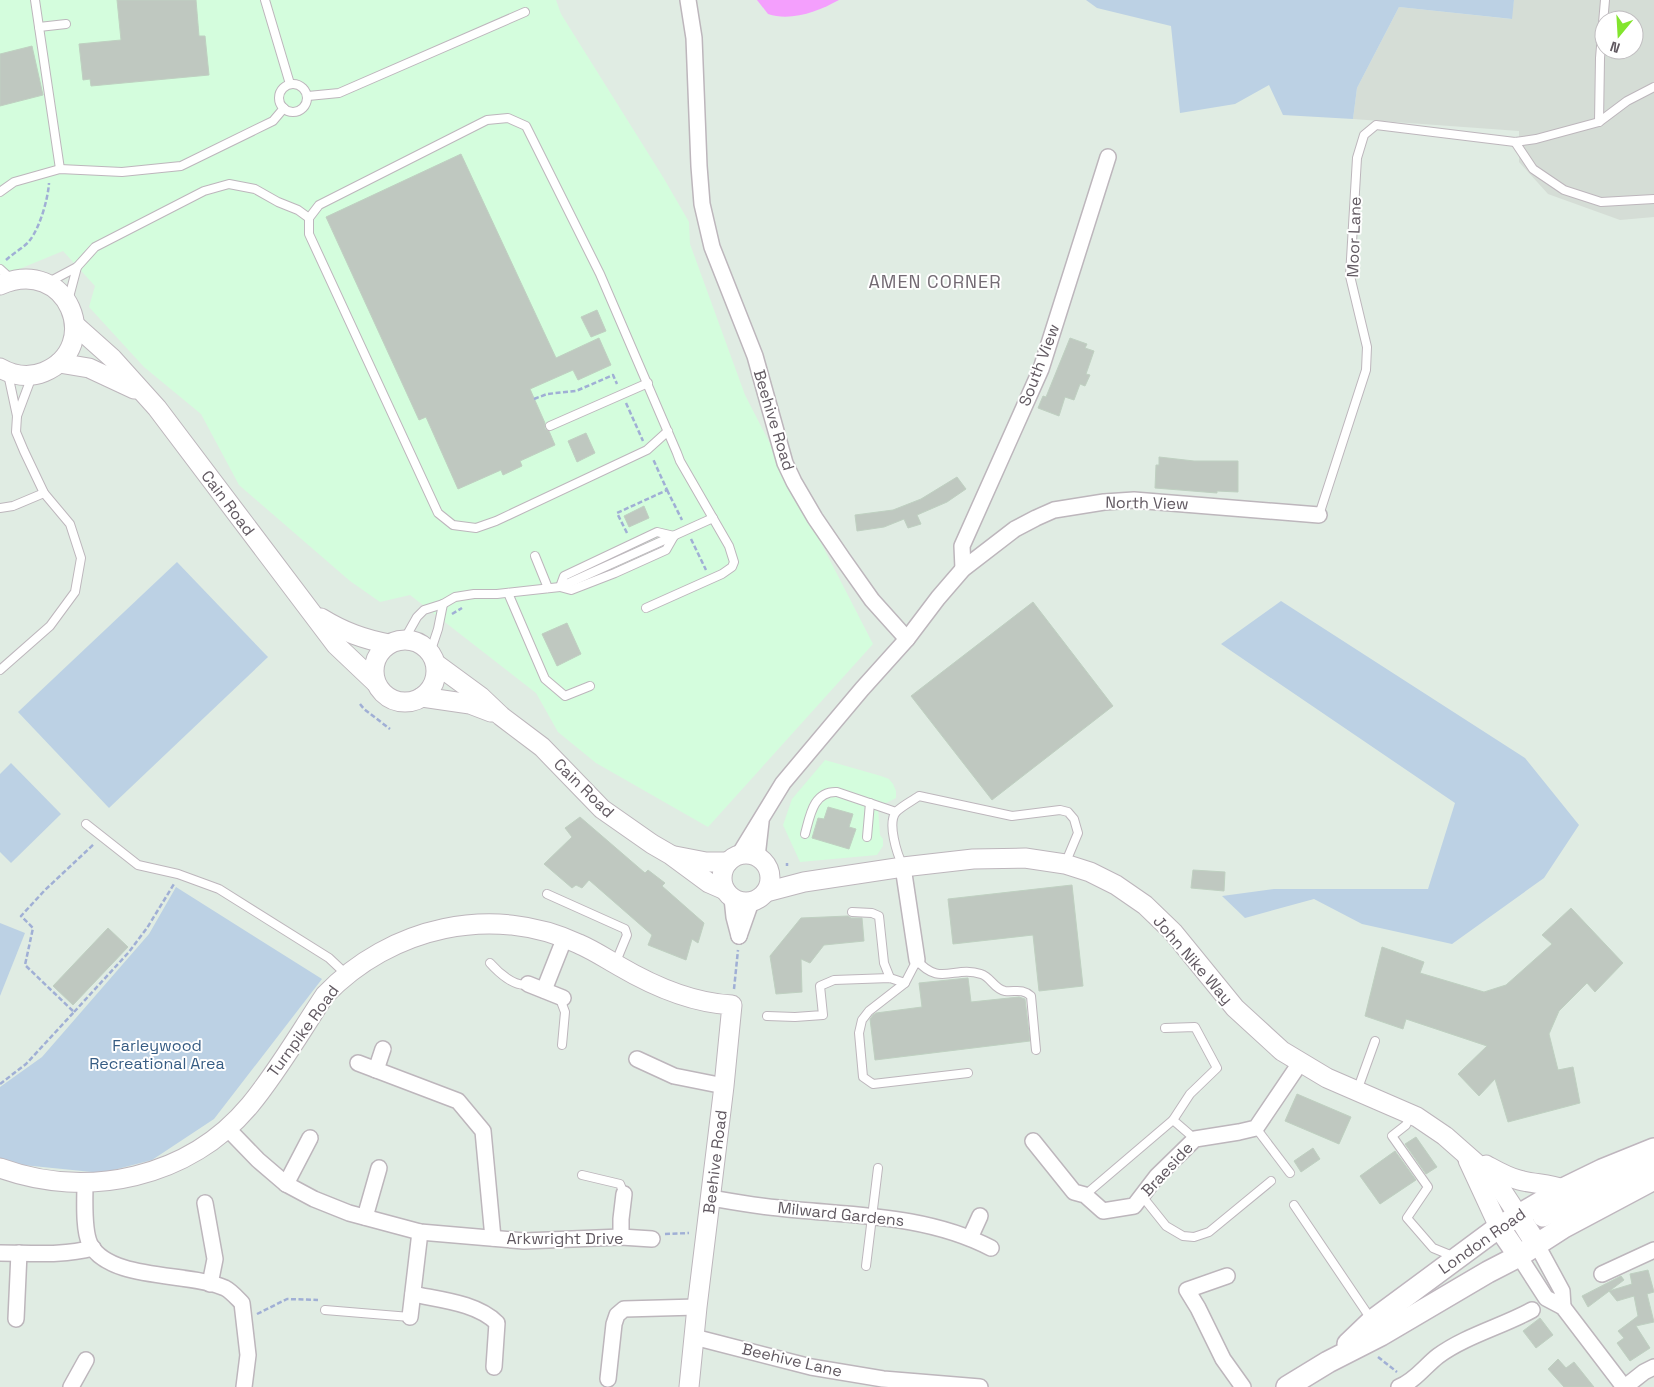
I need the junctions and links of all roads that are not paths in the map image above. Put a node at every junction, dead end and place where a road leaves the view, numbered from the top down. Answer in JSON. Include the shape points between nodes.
{"nodes":[{"id":1,"x":35,"y":0,"type":"edge"},
{"id":2,"x":265,"y":0,"type":"edge"},
{"id":3,"x":688,"y":0,"type":"edge"},
{"id":4,"x":1605,"y":0,"type":"edge"},
{"id":5,"x":525,"y":12,"type":"dead end"},
{"id":6,"x":66,"y":24,"type":"dead end"},
{"id":7,"x":39,"y":27,"type":"junction"},
{"id":8,"x":290,"y":84,"type":"junction"},
{"id":9,"x":1654,"y":87,"type":"edge"},
{"id":10,"x":308,"y":96,"type":"junction"},
{"id":11,"x":284,"y":108,"type":"junction"},
{"id":12,"x":1599,"y":122,"type":"junction"},
{"id":13,"x":1515,"y":142,"type":"junction"},
{"id":14,"x":1108,"y":156,"type":"dead end"},
{"id":15,"x":60,"y":169,"type":"junction"},
{"id":16,"x":0,"y":192,"type":"edge"},
{"id":17,"x":1654,"y":199,"type":"edge"},
{"id":18,"x":309,"y":218,"type":"junction"},
{"id":19,"x":77,"y":267,"type":"junction"},
{"id":20,"x":4,"y":278,"type":"edge"},
{"id":21,"x":47,"y":283,"type":"junction"},
{"id":22,"x":68,"y":302,"type":"junction"},
{"id":23,"x":74,"y":325,"type":"junction"},
{"id":24,"x":59,"y":363,"type":"junction"},
{"id":25,"x":4,"y":371,"type":"edge"},
{"id":26,"x":32,"y":376,"type":"junction"},
{"id":27,"x":648,"y":383,"type":"junction"},
{"id":28,"x":144,"y":394,"type":"junction"},
{"id":29,"x":17,"y":416,"type":"junction"},
{"id":30,"x":550,"y":426,"type":"dead end"},
{"id":31,"x":668,"y":431,"type":"junction"},
{"id":32,"x":44,"y":493,"type":"junction"},
{"id":33,"x":0,"y":508,"type":"edge"},
{"id":34,"x":1319,"y":515,"type":"joint"},
{"id":35,"x":713,"y":518,"type":"junction"},
{"id":36,"x":674,"y":536,"type":"junction"},
{"id":37,"x":535,"y":556,"type":"dead end"},
{"id":38,"x":963,"y":569,"type":"junction"},
{"id":39,"x":560,"y":587,"type":"junction"},
{"id":40,"x":548,"y":588,"type":"junction"},
{"id":41,"x":508,"y":593,"type":"junction"},
{"id":42,"x":443,"y":604,"type":"junction"},
{"id":43,"x":646,"y":608,"type":"dead end"},
{"id":44,"x":312,"y":612,"type":"junction"},
{"id":45,"x":907,"y":639,"type":"junction"},
{"id":46,"x":396,"y":642,"type":"junction"},
{"id":47,"x":433,"y":659,"type":"junction"},
{"id":48,"x":0,"y":670,"type":"edge"},
{"id":49,"x":375,"y":682,"type":"junction"},
{"id":50,"x":590,"y":686,"type":"dead end"},
{"id":51,"x":422,"y":698,"type":"junction"},
{"id":52,"x":501,"y":716,"type":"junction"},
{"id":53,"x":870,"y":803,"type":"junction"},
{"id":54,"x":896,"y":812,"type":"junction"},
{"id":55,"x":86,"y":824,"type":"dead end"},
{"id":56,"x":804,"y":834,"type":"dead end"},
{"id":57,"x":867,"y":837,"type":"dead end"},
{"id":58,"x":671,"y":855,"type":"junction"},
{"id":59,"x":761,"y":862,"type":"junction"},
{"id":60,"x":1065,"y":864,"type":"junction"},
{"id":61,"x":903,"y":867,"type":"junction"},
{"id":62,"x":804,"y":882,"type":"junction"},
{"id":63,"x":547,"y":894,"type":"dead end"},
{"id":64,"x":729,"y":894,"type":"junction"},
{"id":65,"x":759,"y":897,"type":"junction"},
{"id":66,"x":852,"y":912,"type":"dead end"},
{"id":67,"x":565,"y":937,"type":"junction"},
{"id":68,"x":917,"y":960,"type":"junction"},
{"id":69,"x":490,"y":963,"type":"dead end"},
{"id":70,"x":615,"y":964,"type":"junction"},
{"id":71,"x":347,"y":975,"type":"junction"},
{"id":72,"x":890,"y":978,"type":"junction"},
{"id":73,"x":905,"y":983,"type":"junction"},
{"id":74,"x":528,"y":984,"type":"joint"},
{"id":75,"x":544,"y":990,"type":"junction"},
{"id":76,"x":561,"y":997,"type":"joint"},
{"id":77,"x":732,"y":1005,"type":"joint"},
{"id":78,"x":767,"y":1016,"type":"dead end"},
{"id":79,"x":1165,"y":1028,"type":"dead end"},
{"id":80,"x":1376,"y":1040,"type":"dead end"},
{"id":81,"x":562,"y":1045,"type":"dead end"},
{"id":82,"x":383,"y":1050,"type":"dead end"},
{"id":83,"x":1036,"y":1050,"type":"dead end"},
{"id":84,"x":637,"y":1059,"type":"dead end"},
{"id":85,"x":358,"y":1063,"type":"dead end"},
{"id":86,"x":1300,"y":1063,"type":"junction"},
{"id":87,"x":376,"y":1070,"type":"junction"},
{"id":88,"x":968,"y":1073,"type":"dead end"},
{"id":89,"x":724,"y":1086,"type":"junction"},
{"id":90,"x":1357,"y":1091,"type":"junction"},
{"id":91,"x":1411,"y":1114,"type":"junction"},
{"id":92,"x":1173,"y":1120,"type":"junction"},
{"id":93,"x":227,"y":1128,"type":"junction"},
{"id":94,"x":1256,"y":1128,"type":"junction"},
{"id":95,"x":310,"y":1138,"type":"dead end"},
{"id":96,"x":1195,"y":1138,"type":"junction"},
{"id":97,"x":1033,"y":1141,"type":"dead end"},
{"id":98,"x":1654,"y":1149,"type":"edge"},
{"id":99,"x":1464,"y":1152,"type":"junction"},
{"id":100,"x":1654,"y":1166,"type":"edge"},
{"id":101,"x":0,"y":1168,"type":"edge"},
{"id":102,"x":379,"y":1168,"type":"dead end"},
{"id":103,"x":878,"y":1168,"type":"dead end"},
{"id":104,"x":1290,"y":1173,"type":"dead end"},
{"id":105,"x":582,"y":1175,"type":"dead end"},
{"id":106,"x":1654,"y":1179,"type":"edge"},
{"id":107,"x":1271,"y":1181,"type":"dead end"},
{"id":108,"x":84,"y":1183,"type":"junction"},
{"id":109,"x":286,"y":1184,"type":"junction"},
{"id":110,"x":1563,"y":1189,"type":"junction"},
{"id":111,"x":624,"y":1194,"type":"joint"},
{"id":112,"x":1085,"y":1195,"type":"junction"},
{"id":113,"x":1142,"y":1196,"type":"junction"},
{"id":114,"x":711,"y":1198,"type":"junction"},
{"id":115,"x":205,"y":1203,"type":"dead end"},
{"id":116,"x":1294,"y":1205,"type":"dead end"},
{"id":117,"x":872,"y":1216,"type":"junction"},
{"id":118,"x":980,"y":1216,"type":"dead end"},
{"id":119,"x":365,"y":1217,"type":"junction"},
{"id":120,"x":1521,"y":1220,"type":"junction"},
{"id":121,"x":420,"y":1232,"type":"junction"},
{"id":122,"x":1503,"y":1232,"type":"junction"},
{"id":123,"x":621,"y":1237,"type":"junction"},
{"id":124,"x":493,"y":1238,"type":"junction"},
{"id":125,"x":970,"y":1238,"type":"junction"},
{"id":126,"x":652,"y":1239,"type":"road end"},
{"id":127,"x":1537,"y":1245,"type":"junction"},
{"id":128,"x":92,"y":1248,"type":"junction"},
{"id":129,"x":991,"y":1248,"type":"dead end"},
{"id":130,"x":1654,"y":1251,"type":"edge"},
{"id":131,"x":0,"y":1253,"type":"edge"},
{"id":132,"x":20,"y":1253,"type":"junction"},
{"id":133,"x":1519,"y":1256,"type":"junction"},
{"id":134,"x":1457,"y":1257,"type":"junction"},
{"id":135,"x":866,"y":1266,"type":"dead end"},
{"id":136,"x":1602,"y":1274,"type":"dead end"},
{"id":137,"x":1227,"y":1276,"type":"dead end"},
{"id":138,"x":210,"y":1284,"type":"junction"},
{"id":139,"x":413,"y":1294,"type":"junction"},
{"id":140,"x":698,"y":1307,"type":"junction"},
{"id":141,"x":1563,"y":1307,"type":"junction"},
{"id":142,"x":325,"y":1310,"type":"dead end"},
{"id":143,"x":1532,"y":1310,"type":"dead end"},
{"id":144,"x":410,"y":1317,"type":"joint"},
{"id":145,"x":16,"y":1319,"type":"dead end"},
{"id":146,"x":694,"y":1337,"type":"junction"},
{"id":147,"x":1376,"y":1337,"type":"junction"},
{"id":148,"x":86,"y":1360,"type":"dead end"},
{"id":149,"x":494,"y":1367,"type":"dead end"},
{"id":150,"x":1654,"y":1367,"type":"edge"},
{"id":151,"x":608,"y":1379,"type":"dead end"},
{"id":152,"x":1406,"y":1386,"type":"edge"},
{"id":153,"x":71,"y":1387,"type":"edge"},
{"id":154,"x":244,"y":1387,"type":"edge"},
{"id":155,"x":690,"y":1387,"type":"edge"},
{"id":156,"x":980,"y":1387,"type":"edge"},
{"id":157,"x":1243,"y":1387,"type":"edge"},
{"id":158,"x":1288,"y":1387,"type":"edge"},
{"id":159,"x":1624,"y":1387,"type":"edge"}],
"edges":[{"from":1,"to":7,"type":"lane"},
{"from":2,"to":8,"type":"lane"},
{"from":3,"to":45,"type":"street","name":"Beehive Road","via":[[694,38],[702,204],[712,247],[755,356],[785,463],[815,518],[852,572]]},
{"from":4,"to":12,"type":"lane"},
{"from":5,"to":10,"type":"lane","via":[[338,93]]},
{"from":6,"to":7,"type":"lane"},
{"from":7,"to":15,"type":"lane"},
{"from":8,"to":10,"type":"lane","via":[[300,84]]},
{"from":8,"to":11,"type":"lane","via":[[280,94],[280,104]]},
{"from":9,"to":12,"type":"lane","via":[[1627,101]]},
{"from":10,"to":11,"type":"lane","via":[[302,109],[292,112]]},
{"from":11,"to":15,"type":"lane","via":[[273,120],[181,166],[122,172]]},
{"from":12,"to":13,"type":"lane","name":"Moor Lane"},
{"from":13,"to":17,"type":"lane","via":[[1533,169],[1564,190],[1601,202]]},
{"from":13,"to":34,"type":"lane","name":"Moor Lane","via":[[1376,125],[1364,135],[1357,158],[1350,276],[1366,347],[1366,370]]},
{"from":14,"to":38,"type":"street","name":"South View","via":[[1041,370],[962,546]]},
{"from":15,"to":16,"type":"lane","via":[[14,182]]},
{"from":18,"to":19,"type":"lane","via":[[255,189],[229,184],[204,191],[95,246]]},
{"from":18,"to":27,"type":"lane","via":[[319,205],[486,120],[508,118],[526,126],[600,274]]},
{"from":18,"to":31,"type":"lane","via":[[309,234],[438,513],[453,525],[476,528],[496,521],[647,450]]},
{"from":19,"to":21,"type":"lane"},
{"from":19,"to":22,"type":"lane"},
{"from":20,"to":21,"type":"street","via":[[36,279]]},
{"from":21,"to":22,"type":"street"},
{"from":22,"to":23,"type":"street"},
{"from":23,"to":24,"type":"street","via":[[71,346]]},
{"from":23,"to":28,"type":"street","name":"Cain Road","via":[[112,358]]},
{"from":24,"to":26,"type":"street"},
{"from":24,"to":28,"type":"street","name":"Cain Road","via":[[95,370]]},
{"from":25,"to":26,"type":"street"},
{"from":25,"to":29,"type":"lane"},
{"from":26,"to":29,"type":"lane"},
{"from":27,"to":30,"type":"lane"},
{"from":27,"to":31,"type":"lane"},
{"from":28,"to":44,"type":"street","name":"Cain Road","via":[[179,435]]},
{"from":29,"to":32,"type":"lane","via":[[16,432]]},
{"from":31,"to":35,"type":"lane","via":[[680,461]]},
{"from":32,"to":33,"type":"lane"},
{"from":32,"to":48,"type":"lane","via":[[70,524],[81,558],[75,592],[50,626]]},
{"from":34,"to":38,"type":"street","name":"North View","via":[[1134,500],[1075,506],[1054,510],[1022,526]]},
{"from":35,"to":36,"type":"lane"},
{"from":35,"to":43,"type":"lane","via":[[729,546],[734,562],[732,567]]},
{"from":36,"to":39,"type":"lane","via":[[666,550],[615,573],[571,590]]},
{"from":36,"to":39,"type":"lane","via":[[657,532],[564,576]]},
{"from":37,"to":40,"type":"lane"},
{"from":38,"to":45,"type":"street","name":"North View"},
{"from":39,"to":40,"type":"lane"},
{"from":40,"to":41,"type":"lane"},
{"from":41,"to":42,"type":"lane","via":[[455,597]]},
{"from":41,"to":50,"type":"lane","via":[[545,679],[565,696]]},
{"from":42,"to":46,"type":"lane","via":[[424,610]]},
{"from":42,"to":47,"type":"lane"},
{"from":44,"to":46,"type":"street","name":"Cain Road","via":[[342,630],[371,640]]},
{"from":44,"to":49,"type":"street","name":"Cain Road","via":[[336,645]]},
{"from":45,"to":59,"type":"street","via":[[783,783],[761,820]]},
{"from":46,"to":47,"type":"street","via":[[414,641],[423,646]]},
{"from":46,"to":49,"type":"street","via":[[377,656],[373,673]]},
{"from":47,"to":51,"type":"street","via":[[436,675]]},
{"from":47,"to":52,"type":"street","name":"Cain Road"},
{"from":49,"to":51,"type":"street","via":[[391,700],[407,702]]},
{"from":51,"to":52,"type":"street","name":"Cain Road","via":[[470,704]]},
{"from":52,"to":58,"type":"street","name":"Cain Road","via":[[542,747],[602,809]]},
{"from":53,"to":54,"type":"lane"},
{"from":53,"to":56,"type":"lane","via":[[829,792],[816,803]]},
{"from":53,"to":57,"type":"lane"},
{"from":54,"to":60,"type":"lane","via":[[919,796],[1012,816],[1060,810],[1068,812],[1078,833]]},
{"from":54,"to":61,"type":"lane","via":[[893,830]]},
{"from":55,"to":71,"type":"lane","via":[[138,865],[178,874],[219,889],[329,958]]},
{"from":58,"to":59,"type":"street","name":"Cain Road","via":[[706,862]]},
{"from":58,"to":64,"type":"street","name":"Cain Road","via":[[709,884]]},
{"from":59,"to":62,"type":"street","name":"John Nike Way"},
{"from":59,"to":64,"type":"street","via":[[722,876]]},
{"from":59,"to":65,"type":"street","via":[[770,880]]},
{"from":60,"to":61,"type":"street","name":"John Nike Way","via":[[1004,857]]},
{"from":60,"to":86,"type":"street","name":"John Nike Way","via":[[1116,885],[1145,905],[1173,932],[1236,1008]]},
{"from":61,"to":62,"type":"street","name":"John Nike Way"},
{"from":61,"to":68,"type":"street"},
{"from":62,"to":65,"type":"street","name":"John Nike Way"},
{"from":63,"to":70,"type":"lane","via":[[625,929],[627,935]]},
{"from":64,"to":65,"type":"street","name":"Cain Road","via":[[745,902]]},
{"from":64,"to":65,"type":"street","via":[[739,936]]},
{"from":66,"to":72,"type":"lane","via":[[879,916],[884,963]]},
{"from":67,"to":70,"type":"street","name":"Turnpike Road"},
{"from":67,"to":71,"type":"street","name":"Turnpike Road","via":[[502,923],[438,929],[398,943]]},
{"from":67,"to":75,"type":"street"},
{"from":68,"to":73,"type":"lane"},
{"from":68,"to":83,"type":"lane","via":[[930,972],[974,972],[988,977],[999,989],[1026,992],[1031,996]]},
{"from":69,"to":74,"type":"lane","via":[[502,976]]},
{"from":70,"to":77,"type":"street","name":"Turnpike Road","via":[[654,986],[676,994]]},
{"from":71,"to":93,"type":"street","name":"Turnpike Road","via":[[325,995],[250,1105]]},
{"from":72,"to":73,"type":"lane"},
{"from":72,"to":78,"type":"lane","via":[[834,980],[820,986],[823,1016]]},
{"from":73,"to":88,"type":"lane","via":[[862,1020],[858,1033],[863,1077],[874,1084]]},
{"from":74,"to":75,"type":"street"},
{"from":75,"to":76,"type":"street"},
{"from":76,"to":81,"type":"lane","via":[[565,1012]]},
{"from":77,"to":89,"type":"street","name":"Beehive Road"},
{"from":79,"to":92,"type":"lane","via":[[1195,1027],[1217,1068],[1190,1094]]},
{"from":80,"to":90,"type":"lane"},
{"from":82,"to":87,"type":"street"},
{"from":84,"to":89,"type":"street","via":[[674,1076]]},
{"from":85,"to":87,"type":"street"},
{"from":86,"to":90,"type":"street","name":"John Nike Way"},
{"from":86,"to":94,"type":"street"},
{"from":87,"to":124,"type":"street","via":[[458,1101],[483,1131]]},
{"from":89,"to":114,"type":"street","name":"Beehive Road"},
{"from":90,"to":91,"type":"street","name":"John Nike Way"},
{"from":91,"to":99,"type":"street","name":"John Nike Way"},
{"from":91,"to":134,"type":"lane","via":[[1406,1125],[1392,1136],[1428,1187],[1407,1218],[1433,1248]]},
{"from":92,"to":96,"type":"lane"},
{"from":92,"to":112,"type":"lane"},
{"from":93,"to":108,"type":"street","name":"Turnpike Road","via":[[196,1152],[166,1167],[112,1181]]},
{"from":93,"to":109,"type":"street","name":"Arkwright Drive"},
{"from":94,"to":96,"type":"street","name":"Braeside"},
{"from":94,"to":104,"type":"lane"},
{"from":95,"to":109,"type":"street"},
{"from":96,"to":113,"type":"street","name":"Braeside"},
{"from":97,"to":112,"type":"street","name":"Braeside","via":[[1074,1192]]},
{"from":98,"to":110,"type":"main road","name":"London Road"},
{"from":99,"to":110,"type":"street","name":"John Nike Way","via":[[1505,1176]]},
{"from":99,"to":120,"type":"street","name":"John Nike Way","via":[[1495,1180]]},
{"from":99,"to":122,"type":"street","name":"John Nike Way"},
{"from":100,"to":120,"type":"main road"},
{"from":101,"to":108,"type":"street","name":"Turnpike Road","via":[[25,1176]]},
{"from":102,"to":119,"type":"street"},
{"from":103,"to":117,"type":"lane"},
{"from":105,"to":111,"type":"lane","via":[[620,1184]]},
{"from":106,"to":127,"type":"main road","name":"London Road"},
{"from":107,"to":113,"type":"lane","via":[[1209,1232],[1194,1237],[1183,1236],[1166,1226]]},
{"from":108,"to":128,"type":"street","via":[[87,1234]]},
{"from":109,"to":119,"type":"street","name":"Arkwright Drive","via":[[332,1206]]},
{"from":110,"to":120,"type":"main road","name":"London Road"},
{"from":111,"to":123,"type":"street"},
{"from":112,"to":113,"type":"street","name":"Braeside","via":[[1103,1211],[1134,1206]]},
{"from":114,"to":117,"type":"street","name":"Milward Gardens"},
{"from":114,"to":140,"type":"street","name":"Beehive Road"},
{"from":115,"to":138,"type":"street","via":[[215,1258]]},
{"from":116,"to":147,"type":"lane","via":[[1364,1306]]},
{"from":117,"to":125,"type":"street","name":"Milward Gardens","via":[[906,1220]]},
{"from":117,"to":135,"type":"lane"},
{"from":118,"to":125,"type":"street"},
{"from":119,"to":121,"type":"street","name":"Arkwright Drive"},
{"from":120,"to":122,"type":"main road","name":"London Road"},
{"from":120,"to":127,"type":"main road"},
{"from":121,"to":124,"type":"street","name":"Arkwright Drive"},
{"from":121,"to":139,"type":"street"},
{"from":122,"to":133,"type":"main road"},
{"from":122,"to":134,"type":"main road","name":"London Road"},
{"from":123,"to":124,"type":"street","name":"Arkwright Drive","via":[[524,1241]]},
{"from":123,"to":126,"type":"street","name":"Arkwright Drive"},
{"from":125,"to":129,"type":"street","name":"Milward Gardens"},
{"from":127,"to":133,"type":"main road","name":"London Road"},
{"from":127,"to":141,"type":"street","via":[[1562,1291]]},
{"from":128,"to":132,"type":"street","via":[[73,1253]]},
{"from":128,"to":138,"type":"street","via":[[113,1263],[142,1273]]},
{"from":130,"to":136,"type":"street"},
{"from":131,"to":132,"type":"street"},
{"from":132,"to":145,"type":"street"},
{"from":133,"to":141,"type":"street","via":[[1546,1298]]},
{"from":133,"to":147,"type":"main road","name":"London Road"},
{"from":134,"to":147,"type":"main road","name":"London Road"},
{"from":137,"to":157,"type":"street","via":[[1187,1290],[1223,1359]]},
{"from":138,"to":154,"type":"street","via":[[226,1289],[242,1303],[248,1355]]},
{"from":139,"to":144,"type":"street"},
{"from":139,"to":149,"type":"street","via":[[459,1304],[489,1316],[497,1323]]},
{"from":140,"to":146,"type":"street","name":"Beehive Road"},
{"from":140,"to":151,"type":"street","via":[[624,1309],[617,1314]]},
{"from":141,"to":159,"type":"street"},
{"from":142,"to":144,"type":"lane"},
{"from":143,"to":152,"type":"street","via":[[1439,1355]]},
{"from":146,"to":155,"type":"street","name":"Beehive Road"},
{"from":146,"to":156,"type":"street","name":"Beehive Lane","via":[[811,1367],[883,1379]]},
{"from":147,"to":158,"type":"main road","name":"London Road"},
{"from":148,"to":153,"type":"street"},
{"from":150,"to":159,"type":"street"}]}
